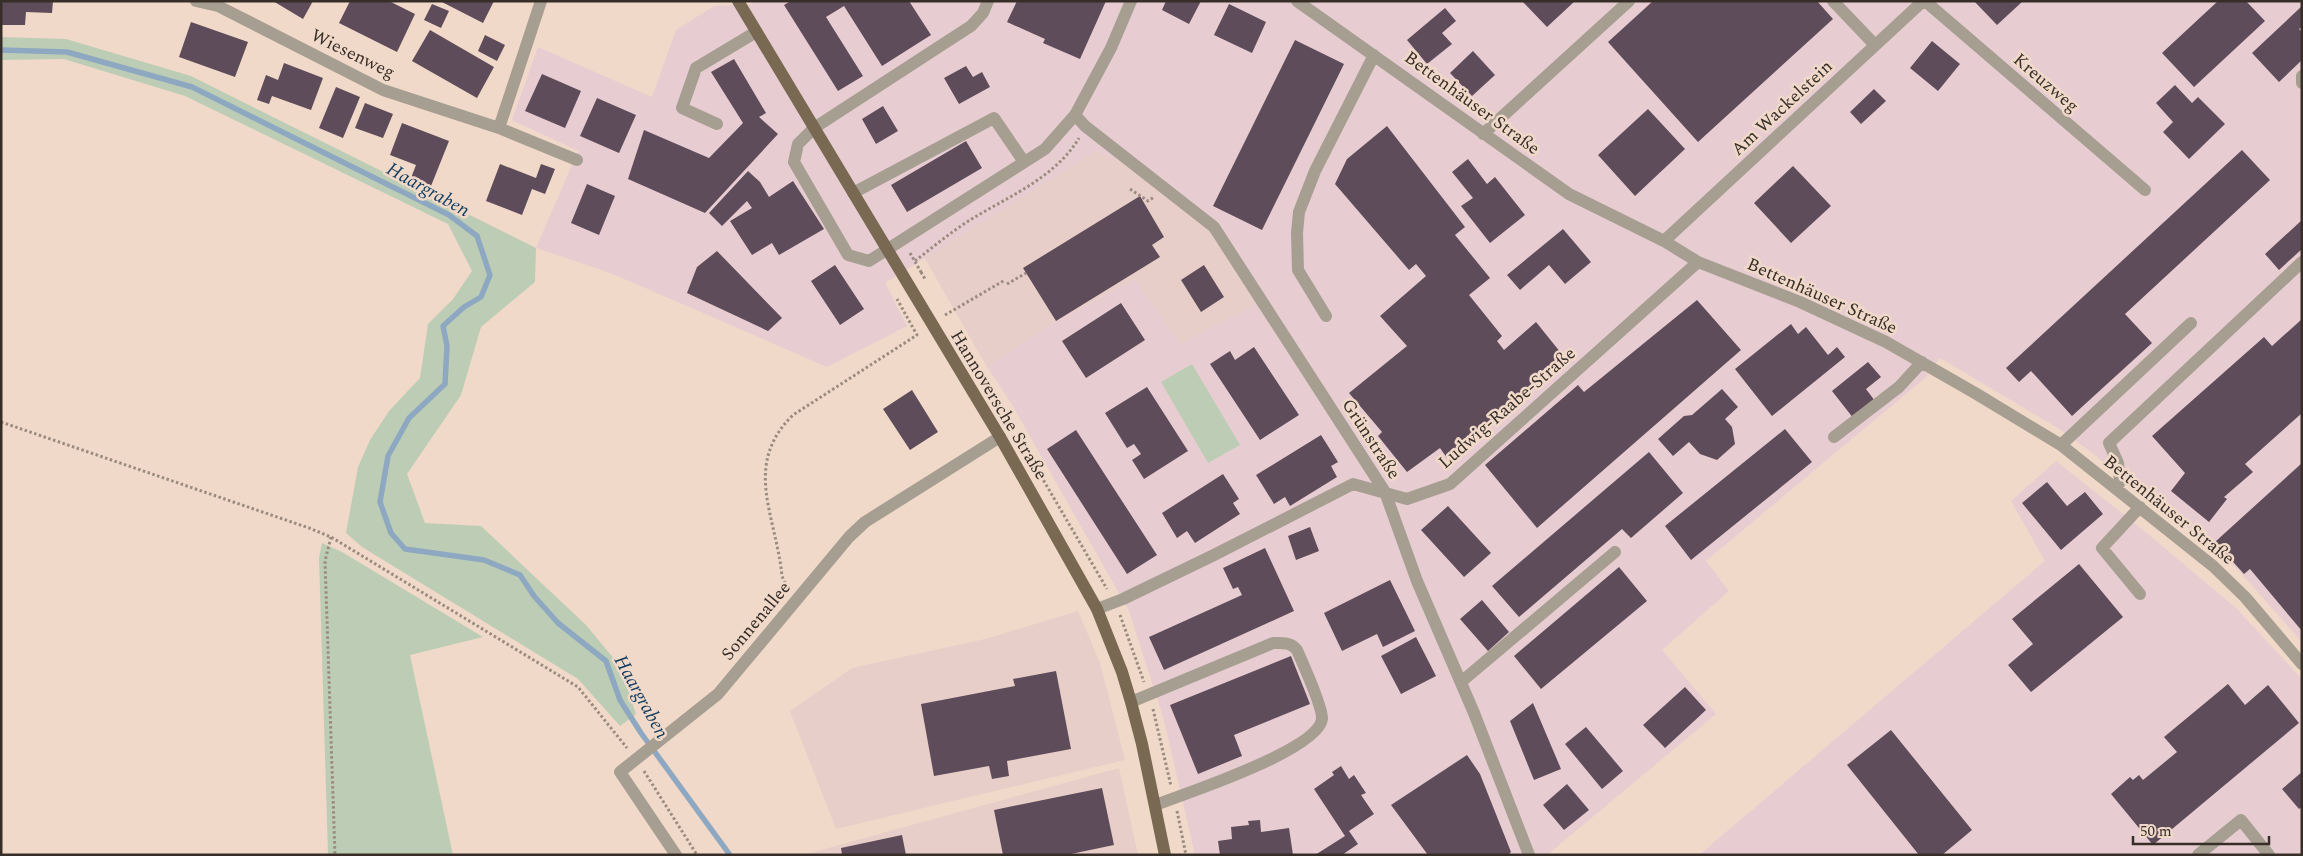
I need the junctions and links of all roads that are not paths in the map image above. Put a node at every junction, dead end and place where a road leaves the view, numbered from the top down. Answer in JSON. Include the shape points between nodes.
{"nodes":[{"id":1,"x":196,"y":1,"type":"edge"},
{"id":2,"x":540,"y":1,"type":"edge"},
{"id":3,"x":738,"y":1,"type":"edge"},
{"id":4,"x":988,"y":1,"type":"edge"},
{"id":5,"x":1131,"y":1,"type":"edge"},
{"id":6,"x":1297,"y":1,"type":"edge"},
{"id":7,"x":1629,"y":1,"type":"edge"},
{"id":8,"x":1833,"y":1,"type":"edge"},
{"id":9,"x":1924,"y":1,"type":"edge"},
{"id":10,"x":233,"y":7,"type":"edge"},
{"id":11,"x":756,"y":32,"type":"junction"},
{"id":12,"x":1876,"y":45,"type":"junction"},
{"id":13,"x":1374,"y":55,"type":"junction"},
{"id":14,"x":2302,"y":76,"type":"edge"},
{"id":15,"x":2302,"y":83,"type":"edge"},
{"id":16,"x":1075,"y":115,"type":"junction"},
{"id":17,"x":717,"y":124,"type":"dead end"},
{"id":18,"x":499,"y":128,"type":"junction"},
{"id":19,"x":814,"y":128,"type":"junction"},
{"id":20,"x":1483,"y":134,"type":"junction"},
{"id":21,"x":576,"y":160,"type":"dead end"},
{"id":22,"x":1024,"y":162,"type":"junction"},
{"id":23,"x":2145,"y":190,"type":"dead end"},
{"id":24,"x":853,"y":193,"type":"junction"},
{"id":25,"x":1664,"y":241,"type":"junction"},
{"id":26,"x":887,"y":250,"type":"junction"},
{"id":27,"x":1698,"y":262,"type":"junction"},
{"id":28,"x":2302,"y":262,"type":"edge"},
{"id":29,"x":1326,"y":316,"type":"dead end"},
{"id":30,"x":2191,"y":322,"type":"dead end"},
{"id":31,"x":1922,"y":362,"type":"junction"},
{"id":32,"x":1000,"y":437,"type":"junction"},
{"id":33,"x":1834,"y":438,"type":"dead end"},
{"id":34,"x":2061,"y":445,"type":"junction"},
{"id":35,"x":2116,"y":488,"type":"junction"},
{"id":36,"x":1385,"y":492,"type":"junction"},
{"id":37,"x":2140,"y":507,"type":"junction"},
{"id":38,"x":1614,"y":552,"type":"dead end"},
{"id":39,"x":2140,"y":594,"type":"dead end"},
{"id":40,"x":1097,"y":609,"type":"junction"},
{"id":41,"x":2302,"y":664,"type":"edge"},
{"id":42,"x":1460,"y":682,"type":"junction"},
{"id":43,"x":1131,"y":702,"type":"junction"},
{"id":44,"x":1155,"y":805,"type":"junction"},
{"id":45,"x":676,"y":855,"type":"edge"},
{"id":46,"x":1165,"y":855,"type":"edge"},
{"id":47,"x":1529,"y":855,"type":"edge"},
{"id":48,"x":2198,"y":855,"type":"edge"},
{"id":49,"x":2269,"y":855,"type":"edge"}],
"edges":[{"from":1,"to":10,"type":"street","name":"Wiesenweg"},
{"from":2,"to":18,"type":"street"},
{"from":3,"to":11,"type":"main road","name":"Hannoversche Straße"},
{"from":4,"to":19,"type":"street","via":[[971,26]]},
{"from":5,"to":16,"type":"street","via":[[1111,48]]},
{"from":6,"to":13,"type":"street","name":"Bettenhäuser Straße"},
{"from":7,"to":20,"type":"street"},
{"from":8,"to":12,"type":"street"},
{"from":9,"to":12,"type":"street","name":"Am Wackelstein"},
{"from":9,"to":23,"type":"street","name":"Kreuzweg"},
{"from":10,"to":18,"type":"street","name":"Wiesenweg","via":[[383,90]]},
{"from":11,"to":17,"type":"street","via":[[696,68],[682,108]]},
{"from":11,"to":19,"type":"main road","name":"Hannoversche Straße"},
{"from":12,"to":25,"type":"street","name":"Am Wackelstein"},
{"from":13,"to":20,"type":"street","name":"Bettenhäuser Straße"},
{"from":13,"to":29,"type":"street","via":[[1315,172],[1299,212],[1298,270]]},
{"from":14,"to":15,"type":"street"},
{"from":16,"to":22,"type":"street","via":[[1046,149]]},
{"from":16,"to":36,"type":"street","name":"Grünstraße","via":[[1214,227]]},
{"from":18,"to":21,"type":"street","name":"Wiesenweg"},
{"from":19,"to":24,"type":"main road","name":"Hannoversche Straße"},
{"from":19,"to":26,"type":"street","via":[[798,144],[794,162],[838,241],[848,255],[869,261]]},
{"from":20,"to":25,"type":"street","name":"Bettenhäuser Straße","via":[[1570,194]]},
{"from":22,"to":24,"type":"street","via":[[994,118]]},
{"from":22,"to":26,"type":"street"},
{"from":24,"to":26,"type":"main road","name":"Hannoversche Straße"},
{"from":25,"to":27,"type":"street","name":"Bettenhäuser Straße"},
{"from":26,"to":32,"type":"main road","name":"Hannoversche Straße"},
{"from":27,"to":31,"type":"street","name":"Bettenhäuser Straße","via":[[1800,302]]},
{"from":27,"to":36,"type":"street","name":"Ludwig-Raabe-Straße","via":[[1450,484],[1407,499]]},
{"from":28,"to":35,"type":"street","via":[[2109,443],[2118,463],[2120,482]]},
{"from":30,"to":34,"type":"street"},
{"from":31,"to":33,"type":"street","via":[[1898,387]]},
{"from":31,"to":34,"type":"street","name":"Bettenhäuser Straße"},
{"from":32,"to":40,"type":"main road","name":"Hannoversche Straße"},
{"from":32,"to":45,"type":"street","name":"Sonnenallee","via":[[866,522],[849,537],[718,694],[620,772]]},
{"from":34,"to":35,"type":"street","name":"Bettenhäuser Straße"},
{"from":35,"to":37,"type":"street","name":"Bettenhäuser Straße"},
{"from":36,"to":40,"type":"street","name":"Ludwig-Raabe-Straße","via":[[1353,484],[1214,555]]},
{"from":36,"to":42,"type":"street","name":"Grünstraße","via":[[1417,581]]},
{"from":37,"to":39,"type":"street","via":[[2102,548]]},
{"from":37,"to":41,"type":"street","name":"Bettenhäuser Straße","via":[[2213,566]]},
{"from":38,"to":42,"type":"street"},
{"from":40,"to":43,"type":"main road","name":"Hannoversche Straße"},
{"from":42,"to":47,"type":"street","name":"Grünstraße"},
{"from":43,"to":44,"type":"main road","name":"Hannoversche Straße"},
{"from":43,"to":44,"type":"street","via":[[1282,642],[1297,650],[1320,707],[1322,718],[1318,728],[1298,745],[1234,775]]},
{"from":44,"to":46,"type":"main road","name":"Hannoversche Straße"},
{"from":48,"to":49,"type":"street","via":[[2241,820]]}]}
